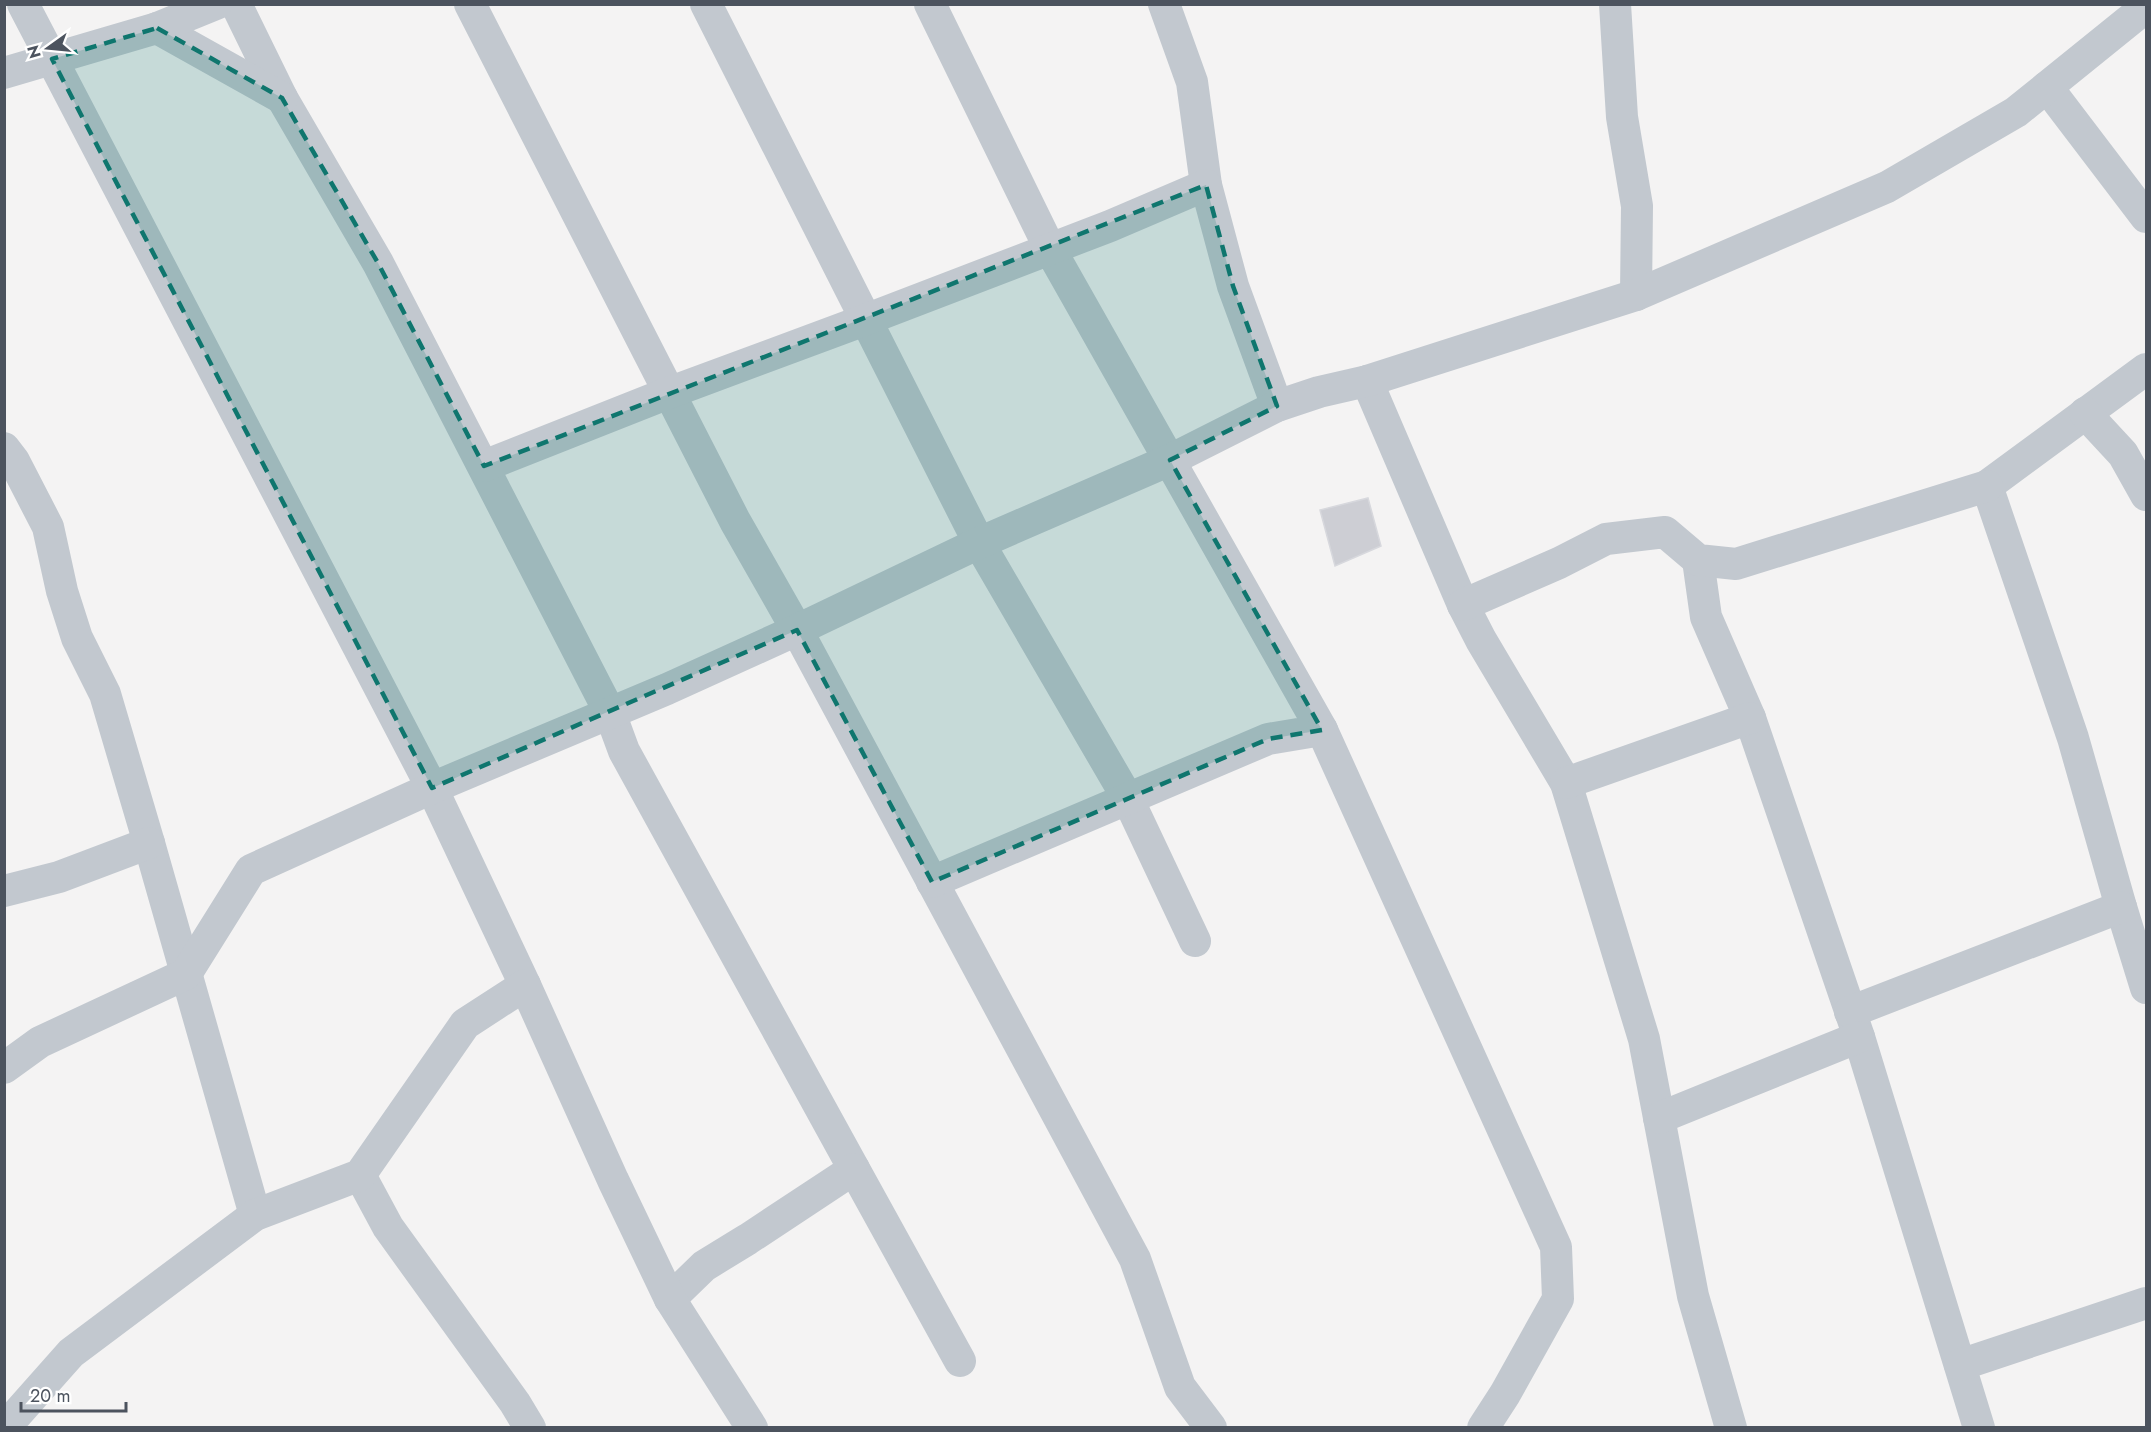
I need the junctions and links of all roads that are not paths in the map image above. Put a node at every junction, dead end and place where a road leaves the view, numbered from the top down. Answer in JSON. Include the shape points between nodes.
{"nodes":[{"id":1,"x":23,"y":4,"type":"edge"},
{"id":2,"x":216,"y":4,"type":"edge"},
{"id":3,"x":236,"y":4,"type":"edge"},
{"id":4,"x":470,"y":4,"type":"edge"},
{"id":5,"x":706,"y":4,"type":"edge"},
{"id":6,"x":930,"y":4,"type":"edge"},
{"id":7,"x":1164,"y":4,"type":"edge"},
{"id":8,"x":1615,"y":4,"type":"edge"},
{"id":9,"x":2146,"y":6,"type":"edge"},
{"id":10,"x":157,"y":28,"type":"junction"},
{"id":11,"x":52,"y":59,"type":"junction"},
{"id":12,"x":4,"y":73,"type":"edge"},
{"id":13,"x":2047,"y":87,"type":"junction"},
{"id":14,"x":282,"y":98,"type":"junction"},
{"id":15,"x":1206,"y":185,"type":"junction"},
{"id":16,"x":2146,"y":217,"type":"edge"},
{"id":17,"x":1050,"y":249,"type":"junction"},
{"id":18,"x":1636,"y":296,"type":"junction"},
{"id":19,"x":865,"y":320,"type":"junction"},
{"id":20,"x":2146,"y":369,"type":"edge"},
{"id":21,"x":1366,"y":381,"type":"junction"},
{"id":22,"x":671,"y":392,"type":"junction"},
{"id":23,"x":1298,"y":399,"type":"junction"},
{"id":24,"x":2085,"y":413,"type":"junction"},
{"id":25,"x":4,"y":448,"type":"edge"},
{"id":26,"x":1170,"y":460,"type":"junction"},
{"id":27,"x":484,"y":466,"type":"junction"},
{"id":28,"x":1987,"y":486,"type":"junction"},
{"id":29,"x":2146,"y":495,"type":"edge"},
{"id":30,"x":979,"y":543,"type":"junction"},
{"id":31,"x":1698,"y":560,"type":"junction"},
{"id":32,"x":1463,"y":605,"type":"junction"},
{"id":33,"x":797,"y":630,"type":"junction"},
{"id":34,"x":610,"y":713,"type":"junction"},
{"id":35,"x":1750,"y":718,"type":"junction"},
{"id":36,"x":1322,"y":730,"type":"junction"},
{"id":37,"x":1566,"y":783,"type":"junction"},
{"id":38,"x":432,"y":788,"type":"junction"},
{"id":39,"x":1128,"y":799,"type":"junction"},
{"id":40,"x":149,"y":843,"type":"junction"},
{"id":41,"x":932,"y":882,"type":"junction"},
{"id":42,"x":4,"y":891,"type":"edge"},
{"id":43,"x":2121,"y":908,"type":"junction"},
{"id":44,"x":1195,"y":942,"type":"dead end"},
{"id":45,"x":186,"y":974,"type":"junction"},
{"id":46,"x":525,"y":985,"type":"junction"},
{"id":47,"x":2146,"y":988,"type":"edge"},
{"id":48,"x":1854,"y":1024,"type":"junction"},
{"id":49,"x":4,"y":1068,"type":"edge"},
{"id":50,"x":1659,"y":1118,"type":"junction"},
{"id":51,"x":854,"y":1168,"type":"junction"},
{"id":52,"x":360,"y":1175,"type":"junction"},
{"id":53,"x":255,"y":1215,"type":"junction"},
{"id":54,"x":670,"y":1299,"type":"junction"},
{"id":55,"x":2146,"y":1303,"type":"edge"},
{"id":56,"x":960,"y":1361,"type":"dead end"},
{"id":57,"x":1960,"y":1365,"type":"junction"},
{"id":58,"x":4,"y":1423,"type":"edge"},
{"id":59,"x":530,"y":1428,"type":"edge"},
{"id":60,"x":752,"y":1428,"type":"edge"},
{"id":61,"x":1211,"y":1428,"type":"edge"},
{"id":62,"x":1483,"y":1428,"type":"edge"},
{"id":63,"x":1731,"y":1428,"type":"edge"},
{"id":64,"x":1979,"y":1428,"type":"edge"}],
"edges":[{"from":1,"to":11,"type":"street"},
{"from":2,"to":10,"type":"street"},
{"from":3,"to":14,"type":"street"},
{"from":4,"to":22,"type":"street"},
{"from":5,"to":19,"type":"street"},
{"from":6,"to":17,"type":"street"},
{"from":7,"to":15,"type":"street","via":[[1192,82]]},
{"from":8,"to":18,"type":"street","via":[[1622,117],[1637,206]]},
{"from":9,"to":13,"type":"street"},
{"from":10,"to":11,"type":"street"},
{"from":10,"to":14,"type":"street"},
{"from":11,"to":12,"type":"street"},
{"from":11,"to":38,"type":"street"},
{"from":13,"to":16,"type":"street"},
{"from":13,"to":18,"type":"street","via":[[2016,112],[1887,187]]},
{"from":14,"to":27,"type":"street","via":[[378,263]]},
{"from":15,"to":17,"type":"street"},
{"from":15,"to":23,"type":"street","via":[[1233,286]]},
{"from":17,"to":19,"type":"street"},
{"from":17,"to":26,"type":"street"},
{"from":18,"to":21,"type":"street"},
{"from":19,"to":22,"type":"street"},
{"from":19,"to":30,"type":"street"},
{"from":20,"to":24,"type":"street"},
{"from":21,"to":23,"type":"street"},
{"from":21,"to":32,"type":"street"},
{"from":22,"to":27,"type":"street"},
{"from":22,"to":33,"type":"street","via":[[735,521]]},
{"from":23,"to":26,"type":"street"},
{"from":24,"to":28,"type":"street"},
{"from":24,"to":29,"type":"street","via":[[2123,454]]},
{"from":25,"to":40,"type":"street","via":[[48,526],[62,591],[77,638],[105,694]]},
{"from":26,"to":30,"type":"street"},
{"from":26,"to":36,"type":"street"},
{"from":27,"to":34,"type":"street"},
{"from":28,"to":31,"type":"street","via":[[1736,564]]},
{"from":28,"to":43,"type":"street","via":[[2073,738]]},
{"from":30,"to":33,"type":"street"},
{"from":30,"to":39,"type":"street"},
{"from":31,"to":32,"type":"street","via":[[1665,531],[1606,539]]},
{"from":31,"to":35,"type":"street","via":[[1706,617]]},
{"from":32,"to":37,"type":"street"},
{"from":33,"to":34,"type":"street"},
{"from":33,"to":41,"type":"street"},
{"from":34,"to":38,"type":"street"},
{"from":34,"to":51,"type":"street","via":[[624,751]]},
{"from":35,"to":37,"type":"street"},
{"from":35,"to":48,"type":"street"},
{"from":36,"to":39,"type":"street","via":[[1268,740]]},
{"from":36,"to":62,"type":"street","via":[[1556,1247],[1558,1299]]},
{"from":37,"to":50,"type":"street","via":[[1644,1039]]},
{"from":38,"to":45,"type":"street","via":[[251,870]]},
{"from":38,"to":46,"type":"street"},
{"from":39,"to":41,"type":"street"},
{"from":39,"to":44,"type":"street"},
{"from":40,"to":42,"type":"street","via":[[59,877]]},
{"from":40,"to":45,"type":"street"},
{"from":41,"to":61,"type":"street","via":[[1135,1259],[1180,1387]]},
{"from":43,"to":47,"type":"street"},
{"from":43,"to":48,"type":"street"},
{"from":45,"to":49,"type":"street","via":[[40,1042]]},
{"from":45,"to":53,"type":"street"},
{"from":46,"to":52,"type":"street","via":[[465,1024]]},
{"from":46,"to":54,"type":"street"},
{"from":48,"to":50,"type":"street"},
{"from":48,"to":57,"type":"street"},
{"from":50,"to":63,"type":"street","via":[[1693,1296]]},
{"from":51,"to":54,"type":"street","via":[[704,1266]]},
{"from":51,"to":56,"type":"street"},
{"from":52,"to":53,"type":"street"},
{"from":52,"to":59,"type":"street","via":[[388,1227]]},
{"from":53,"to":58,"type":"street","via":[[71,1353]]},
{"from":54,"to":60,"type":"street"},
{"from":55,"to":57,"type":"street"},
{"from":57,"to":64,"type":"street"}]}
